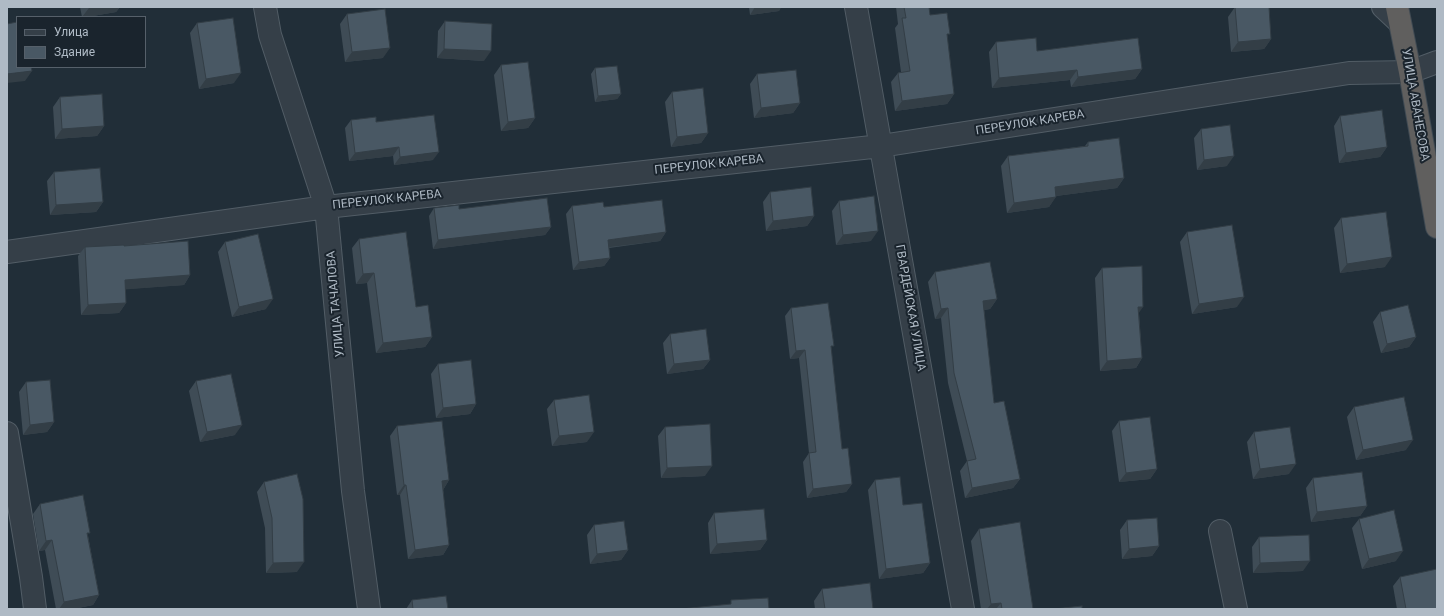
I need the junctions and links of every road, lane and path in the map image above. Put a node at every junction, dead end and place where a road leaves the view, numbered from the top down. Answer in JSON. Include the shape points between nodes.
{"nodes":[{"id":1,"x":265,"y":7,"type":"edge"},
{"id":2,"x":856,"y":7,"type":"edge"},
{"id":3,"x":1383,"y":7,"type":"edge"},
{"id":4,"x":1398,"y":14,"type":"edge"},
{"id":5,"x":1437,"y":62,"type":"edge"},
{"id":6,"x":1410,"y":72,"type":"junction"},
{"id":7,"x":881,"y":146,"type":"junction"},
{"id":8,"x":326,"y":207,"type":"junction"},
{"id":9,"x":1437,"y":227,"type":"edge"},
{"id":10,"x":7,"y":252,"type":"edge"},
{"id":11,"x":7,"y":433,"type":"edge"},
{"id":12,"x":1220,"y":531,"type":"dead end"},
{"id":13,"x":35,"y":609,"type":"edge"},
{"id":14,"x":369,"y":609,"type":"edge"},
{"id":15,"x":963,"y":609,"type":"edge"},
{"id":16,"x":1236,"y":609,"type":"edge"}],
"edges":[{"from":1,"to":8,"type":"street","name":"УЛИЦА ТАЧАЛОВА","via":[[270,36]]},
{"from":2,"to":7,"type":"street","name":"ГВАРДЕЙСКАЯ УЛИЦА"},
{"from":3,"to":4,"type":"street"},
{"from":4,"to":6,"type":"highway","name":"УЛИЦА АВАНЕСОВА"},
{"from":5,"to":6,"type":"street","name":"ПЕРЕУЛОК КАРЕВА"},
{"from":6,"to":7,"type":"street","name":"ПЕРЕУЛОК КАРЕВА","via":[[1350,73]]},
{"from":6,"to":9,"type":"highway","name":"УЛИЦА АВАНЕСОВА"},
{"from":7,"to":8,"type":"street","name":"ПЕРЕУЛОК КАРЕВА"},
{"from":7,"to":15,"type":"street","name":"ГВАРДЕЙСКАЯ УЛИЦА"},
{"from":8,"to":10,"type":"street","name":"ПЕРЕУЛОК КАРЕВА"},
{"from":8,"to":14,"type":"street","name":"УЛИЦА ТАЧАЛОВА","via":[[353,491]]},
{"from":11,"to":13,"type":"street"},
{"from":12,"to":16,"type":"street"}]}
